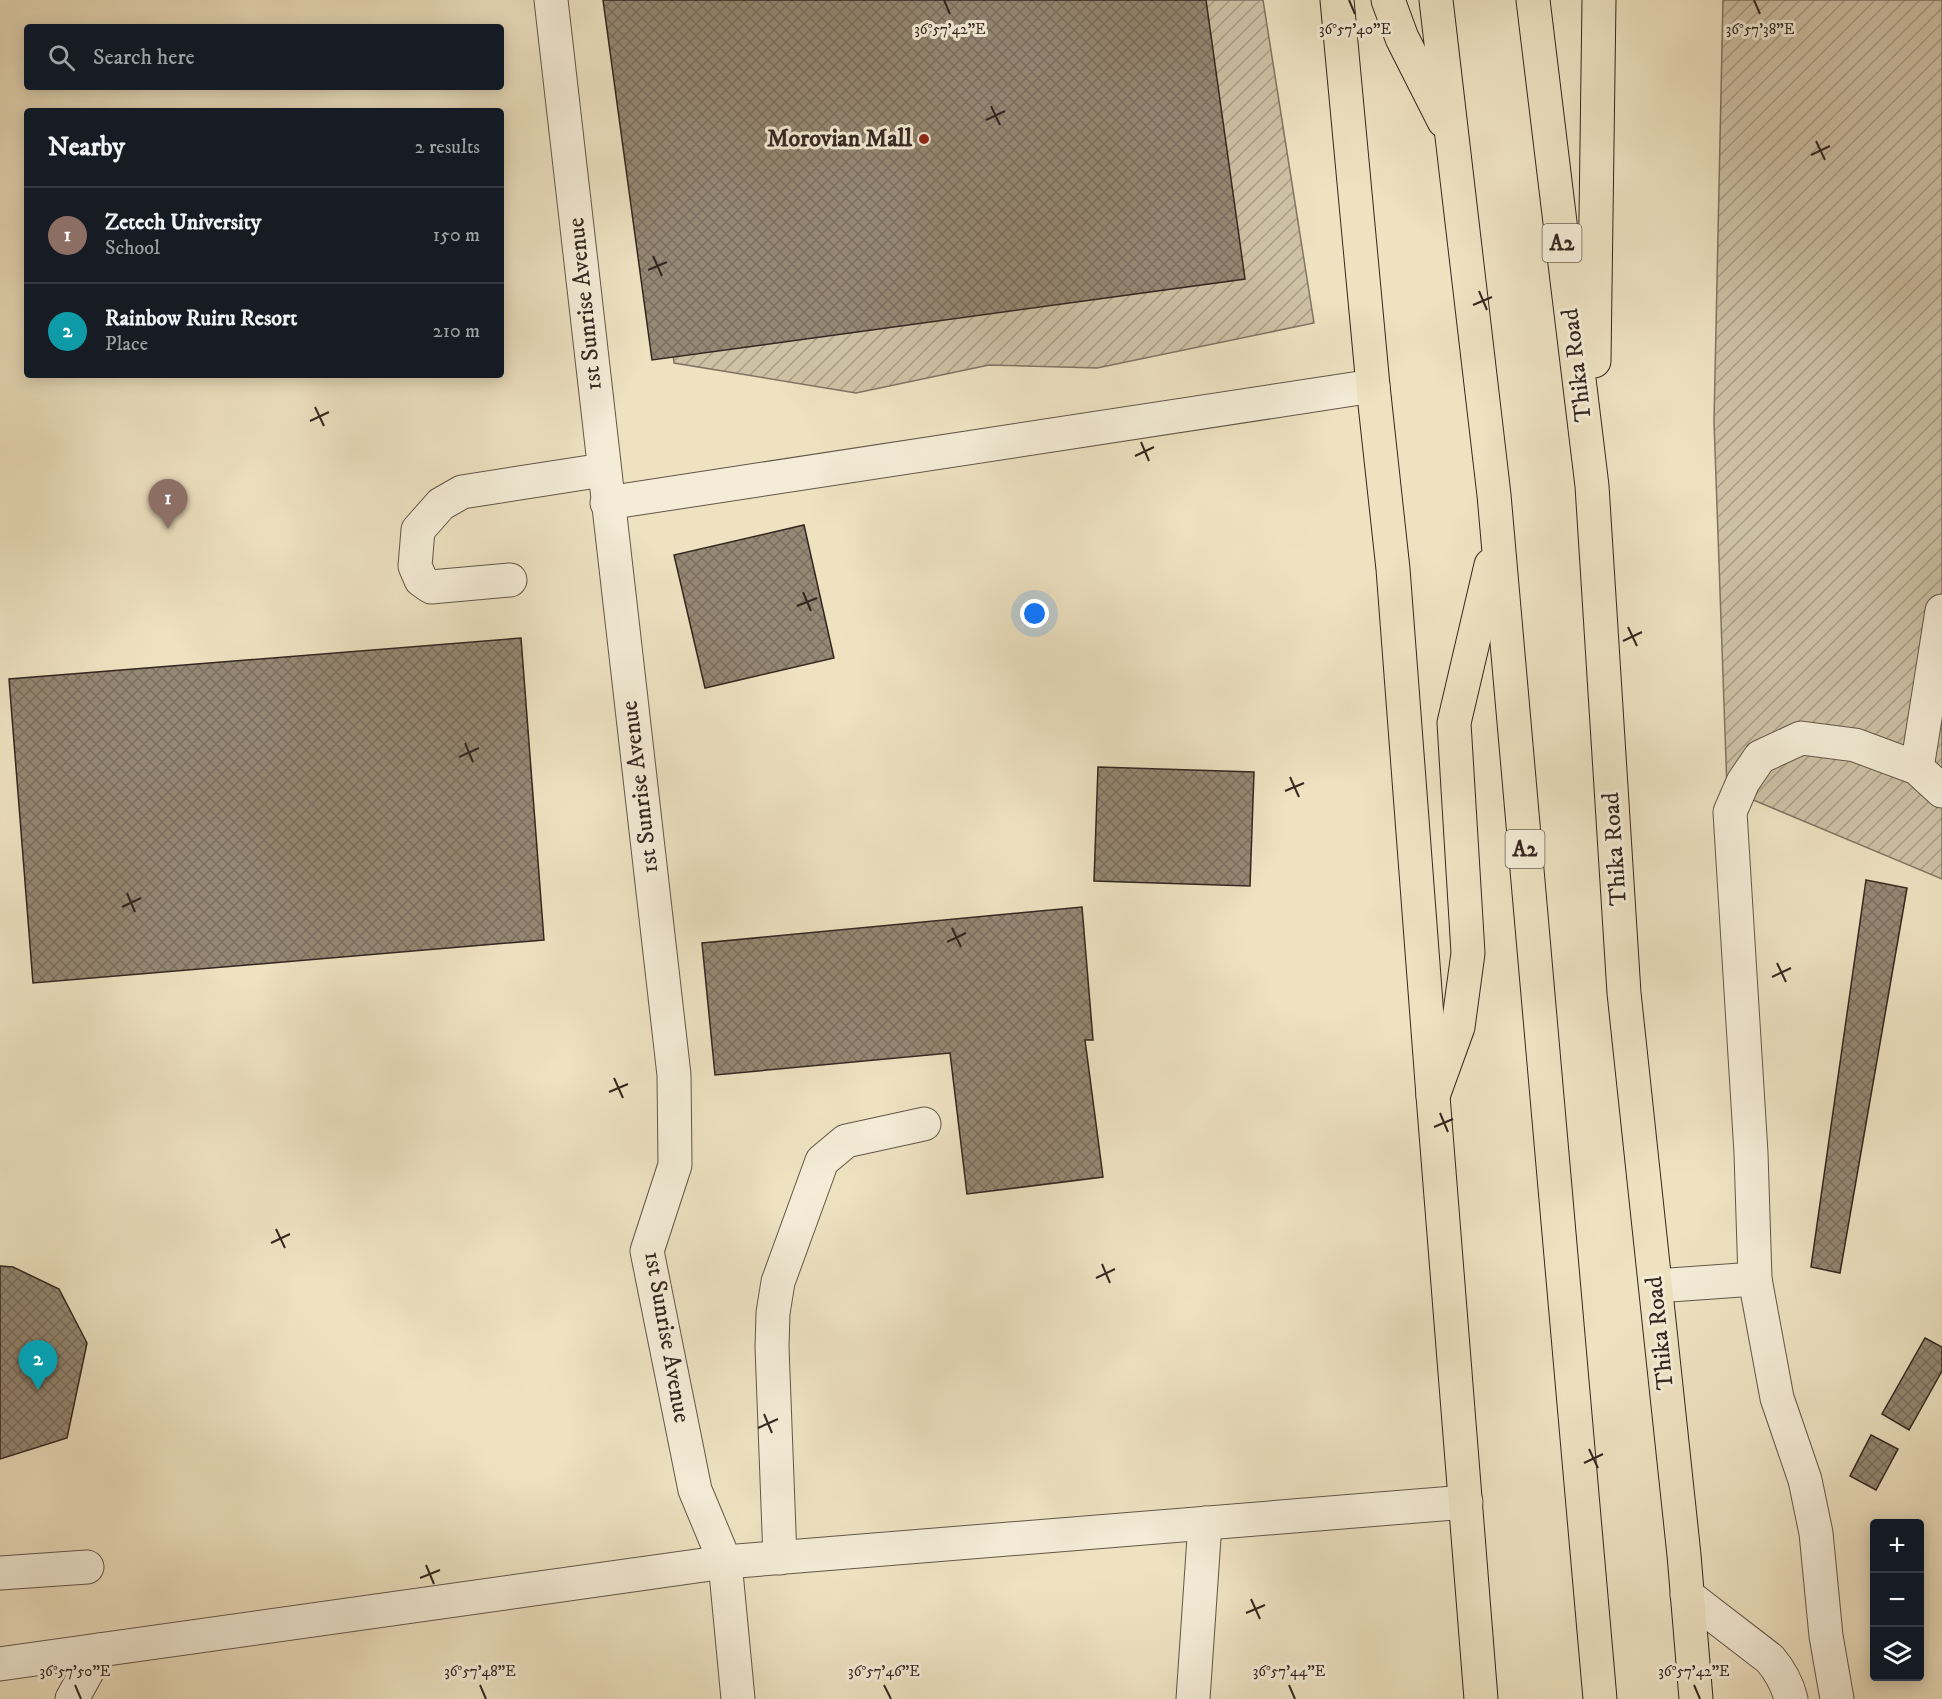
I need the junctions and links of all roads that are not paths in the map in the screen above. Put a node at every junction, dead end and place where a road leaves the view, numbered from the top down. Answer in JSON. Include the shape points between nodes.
{"nodes":[{"id":1,"x":551,"y":0,"type":"edge"},
{"id":2,"x":1337,"y":0,"type":"edge"},
{"id":3,"x":1389,"y":0,"type":"edge"},
{"id":4,"x":1436,"y":0,"type":"edge"},
{"id":5,"x":1533,"y":0,"type":"edge"},
{"id":6,"x":1599,"y":0,"type":"edge"},
{"id":7,"x":1452,"y":135,"type":"junction"},
{"id":8,"x":1373,"y":386,"type":"junction"},
{"id":9,"x":603,"y":470,"type":"junction"},
{"id":10,"x":1592,"y":486,"type":"junction"},
{"id":11,"x":607,"y":503,"type":"junction"},
{"id":12,"x":1498,"y":536,"type":"junction"},
{"id":13,"x":510,"y":580,"type":"dead end"},
{"id":14,"x":1942,"y":611,"type":"edge"},
{"id":15,"x":1917,"y":768,"type":"junction"},
{"id":16,"x":1942,"y":791,"type":"edge"},
{"id":17,"x":1433,"y":1096,"type":"junction"},
{"id":18,"x":924,"y":1124,"type":"dead end"},
{"id":19,"x":1755,"y":1279,"type":"junction"},
{"id":20,"x":1656,"y":1286,"type":"junction"},
{"id":21,"x":1466,"y":1502,"type":"junction"},
{"id":22,"x":1205,"y":1523,"type":"junction"},
{"id":23,"x":780,"y":1558,"type":"junction"},
{"id":24,"x":724,"y":1562,"type":"junction"},
{"id":25,"x":87,"y":1567,"type":"dead end"},
{"id":26,"x":0,"y":1573,"type":"edge"},
{"id":27,"x":1687,"y":1595,"type":"junction"},
{"id":28,"x":99,"y":1650,"type":"junction"},
{"id":29,"x":0,"y":1665,"type":"edge"},
{"id":30,"x":72,"y":1699,"type":"edge"},
{"id":31,"x":738,"y":1699,"type":"edge"},
{"id":32,"x":1193,"y":1699,"type":"edge"},
{"id":33,"x":1481,"y":1699,"type":"edge"},
{"id":34,"x":1600,"y":1699,"type":"edge"},
{"id":35,"x":1696,"y":1699,"type":"edge"},
{"id":36,"x":1791,"y":1699,"type":"edge"},
{"id":37,"x":1837,"y":1699,"type":"edge"}],
"edges":[{"from":1,"to":9,"type":"street","name":"1st Sunrise Avenue"},
{"from":2,"to":8,"type":"main road"},
{"from":3,"to":7,"type":"main road","via":[[1402,38]]},
{"from":4,"to":7,"type":"main road","number":"A2"},
{"from":5,"to":10,"type":"main road","name":"Thika Road","number":"A2"},
{"from":6,"to":10,"type":"main road"},
{"from":7,"to":12,"type":"main road","number":"A2"},
{"from":8,"to":11,"type":"street"},
{"from":8,"to":17,"type":"main road","via":[[1393,569]]},
{"from":9,"to":11,"type":"street","name":"1st Sunrise Avenue"},
{"from":9,"to":13,"type":"street","via":[[462,492],[441,504],[418,530],[415,566],[421,580],[431,587]]},
{"from":10,"to":20,"type":"main road","name":"Thika Road","number":"A2","via":[[1624,993]]},
{"from":11,"to":24,"type":"street","name":"1st Sunrise Avenue","via":[[674,1074],[675,1165],[647,1251],[695,1490]]},
{"from":12,"to":17,"type":"main road","via":[[1454,723],[1468,953],[1458,1027]]},
{"from":12,"to":34,"type":"main road","number":"A2"},
{"from":14,"to":15,"type":"street"},
{"from":15,"to":16,"type":"street"},
{"from":15,"to":19,"type":"street","via":[[1855,745],[1801,738],[1760,757],[1730,812]]},
{"from":17,"to":21,"type":"main road"},
{"from":18,"to":23,"type":"street","via":[[846,1141],[822,1161],[778,1282],[772,1347]]},
{"from":19,"to":20,"type":"street"},
{"from":19,"to":37,"type":"street","via":[[1777,1398],[1805,1480],[1816,1533],[1826,1636]]},
{"from":20,"to":27,"type":"main road","name":"Thika Road","number":"A2"},
{"from":21,"to":22,"type":"street"},
{"from":21,"to":33,"type":"main road"},
{"from":22,"to":23,"type":"street"},
{"from":22,"to":32,"type":"street"},
{"from":23,"to":24,"type":"street"},
{"from":24,"to":28,"type":"street"},
{"from":24,"to":31,"type":"street","name":"1st Sunrise Avenue"},
{"from":25,"to":26,"type":"street"},
{"from":27,"to":35,"type":"main road","name":"Thika Road","number":"A2"},
{"from":27,"to":36,"type":"street","via":[[1770,1659],[1780,1670]]},
{"from":28,"to":29,"type":"street"},
{"from":28,"to":30,"type":"street"}]}
